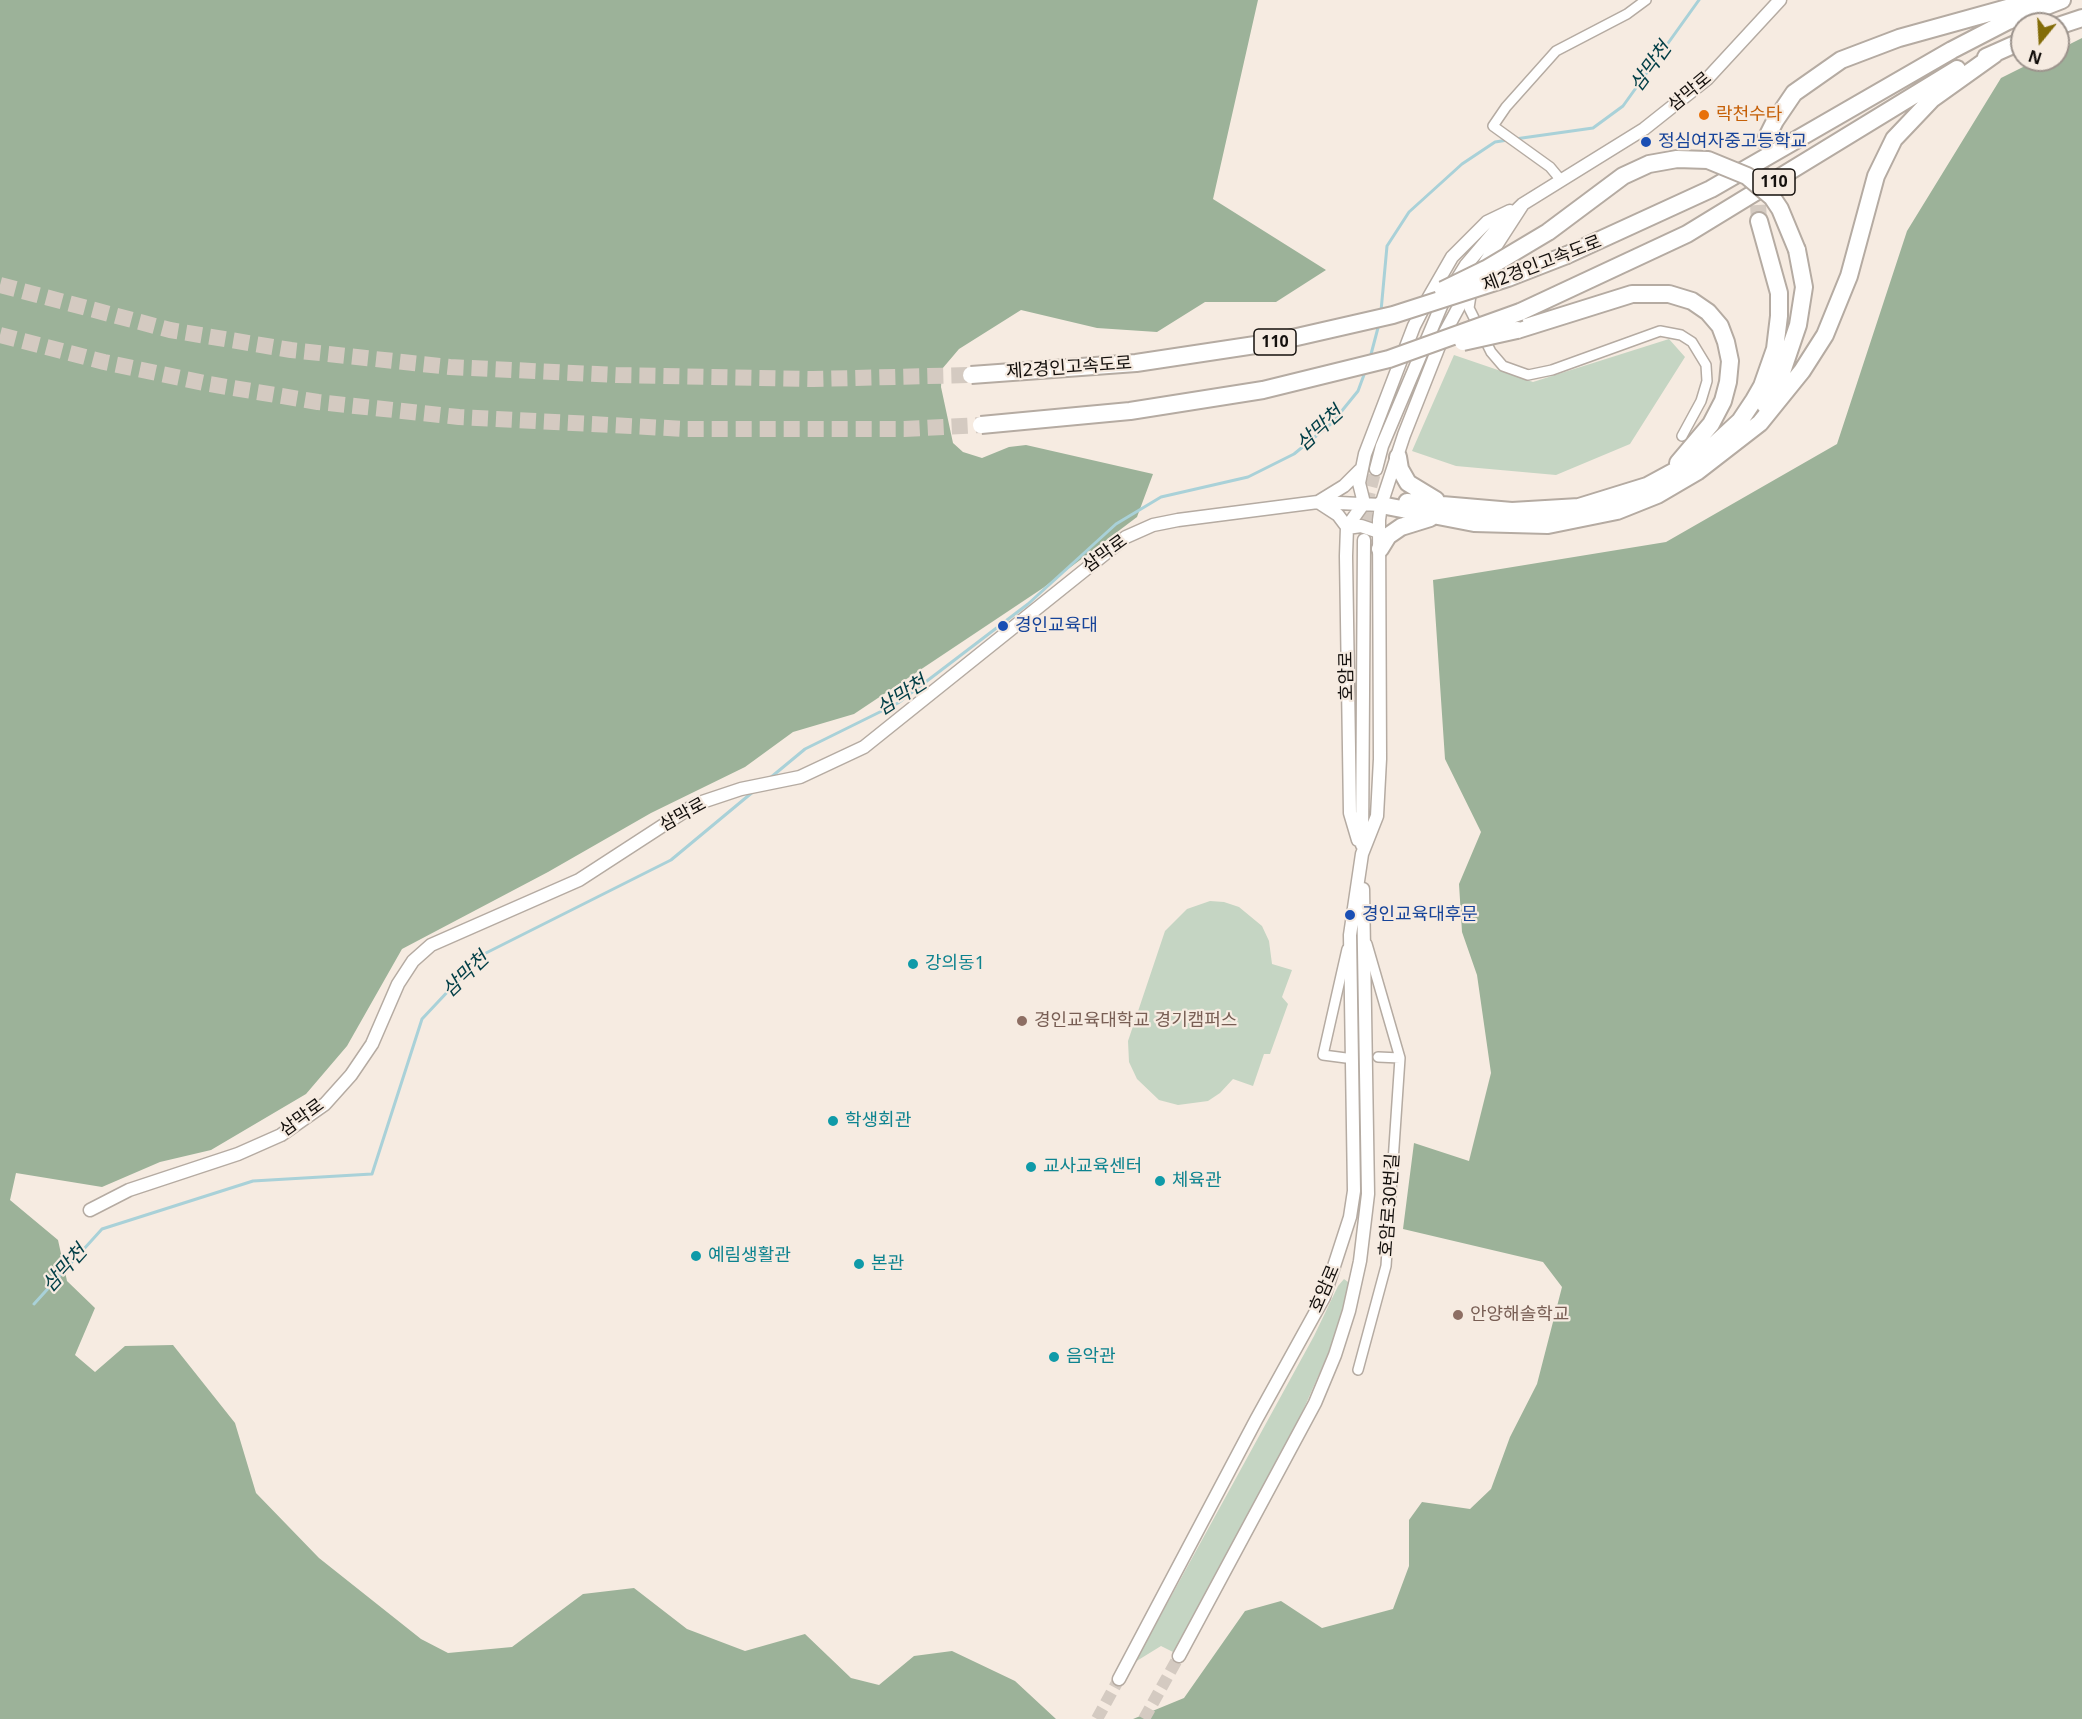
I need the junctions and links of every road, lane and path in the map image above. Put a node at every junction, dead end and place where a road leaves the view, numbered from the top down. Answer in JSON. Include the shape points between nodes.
{"nodes":[{"id":1,"x":1646,"y":0,"type":"edge"},
{"id":2,"x":1780,"y":0,"type":"edge"},
{"id":3,"x":2037,"y":0,"type":"edge"},
{"id":4,"x":2062,"y":0,"type":"edge"},
{"id":5,"x":2010,"y":47,"type":"edge"},
{"id":6,"x":1995,"y":54,"type":"junction"},
{"id":7,"x":1767,"y":137,"type":"tunnel mouth"},
{"id":8,"x":1560,"y":179,"type":"junction"},
{"id":9,"x":1523,"y":204,"type":"junction"},
{"id":10,"x":1759,"y":221,"type":"tunnel mouth"},
{"id":11,"x":1475,"y":278,"type":"junction"},
{"id":12,"x":1393,"y":315,"type":"junction"},
{"id":13,"x":1389,"y":358,"type":"junction"},
{"id":14,"x":971,"y":375,"type":"tunnel mouth"},
{"id":15,"x":981,"y":425,"type":"tunnel mouth"},
{"id":16,"x":1682,"y":436,"type":"dead end"},
{"id":17,"x":1734,"y":442,"type":"junction"},
{"id":18,"x":1365,"y":454,"type":"junction"},
{"id":19,"x":1398,"y":456,"type":"junction"},
{"id":20,"x":1376,"y":469,"type":"tunnel mouth"},
{"id":21,"x":1360,"y":470,"type":"junction"},
{"id":22,"x":1667,"y":475,"type":"junction"},
{"id":23,"x":1391,"y":476,"type":"junction"},
{"id":24,"x":1318,"y":502,"type":"junction"},
{"id":25,"x":1364,"y":503,"type":"junction"},
{"id":26,"x":1381,"y":505,"type":"junction"},
{"id":27,"x":1446,"y":511,"type":"junction"},
{"id":28,"x":1347,"y":527,"type":"junction"},
{"id":29,"x":1364,"y":540,"type":"tunnel mouth"},
{"id":30,"x":1379,"y":541,"type":"junction"},
{"id":31,"x":1362,"y":854,"type":"junction"},
{"id":32,"x":1364,"y":933,"type":"junction"},
{"id":33,"x":1350,"y":935,"type":"junction"},
{"id":34,"x":1346,"y":1058,"type":"dead end"},
{"id":35,"x":1378,"y":1058,"type":"dead end"},
{"id":36,"x":1400,"y":1058,"type":"junction"},
{"id":37,"x":90,"y":1210,"type":"dead end"},
{"id":38,"x":1358,"y":1370,"type":"dead end"},
{"id":39,"x":1179,"y":1656,"type":"tunnel mouth"},
{"id":40,"x":1119,"y":1679,"type":"tunnel mouth"}],
"edges":[{"from":1,"to":8,"type":"street","via":[[1556,51],[1493,126],[1550,167]]},
{"from":2,"to":8,"type":"main road","name":"삼막로","via":[[1707,79],[1644,129]]},
{"from":3,"to":7,"type":"highway","via":[[1899,38],[1841,60],[1794,93]]},
{"from":4,"to":12,"type":"highway","name":"제2경인고속도로","number":"110","bridge":true,"via":[[2008,21],[1952,50],[1711,189],[1567,255],[1490,285]]},
{"from":5,"to":6,"type":"highway","name":"제2경인고속도로","number":"110"},
{"from":6,"to":13,"type":"highway","name":"제2경인고속도로","number":"110","bridge":true,"via":[[1964,65],[1687,234],[1520,312]]},
{"from":6,"to":17,"type":"highway","via":[[1932,99],[1894,139],[1873,185],[1849,276],[1824,335],[1802,371],[1760,423]]},
{"from":8,"to":9,"type":"main road","name":"삼막로"},
{"from":9,"to":11,"type":"main road","name":"삼막로"},
{"from":9,"to":18,"type":"main road","name":"삼막로","via":[[1487,222],[1452,257],[1414,326]]},
{"from":9,"to":20,"type":"main road","name":"삼막로","via":[[1466,265],[1442,304]]},
{"from":10,"to":22,"type":"highway","via":[[1777,282],[1779,304],[1777,338],[1767,374],[1740,421],[1695,460]]},
{"from":11,"to":16,"type":"street","via":[[1469,308],[1473,320],[1503,366],[1528,375],[1660,331],[1681,335],[1692,342],[1706,365],[1707,381]]},
{"from":11,"to":19,"type":"main road","name":"삼막로","via":[[1443,336]]},
{"from":12,"to":14,"type":"highway","name":"제2경인고속도로","number":"110","bridge":true,"via":[[1275,342],[1184,357]]},
{"from":12,"to":17,"type":"highway","bridge":true,"via":[[1530,243],[1623,176],[1664,160],[1708,160],[1747,176],[1772,197],[1797,250],[1804,287],[1793,343],[1769,398]]},
{"from":13,"to":15,"type":"highway","name":"제2경인고속도로","number":"110","bridge":true,"via":[[1326,376],[1203,400]]},
{"from":13,"to":22,"type":"highway","bridge":true,"via":[[1517,330],[1632,294],[1669,294],[1692,301],[1720,326],[1730,361],[1728,382],[1711,424]]},
{"from":17,"to":27,"type":"highway","via":[[1678,483],[1605,514],[1524,526]]},
{"from":18,"to":21,"type":"main road","name":"삼막로"},
{"from":18,"to":23,"type":"main road","via":[[1371,470],[1377,475]]},
{"from":19,"to":23,"type":"main road","name":"삼막로"},
{"from":19,"to":27,"type":"highway","via":[[1408,483]]},
{"from":21,"to":24,"type":"main road","via":[[1344,486]]},
{"from":21,"to":25,"type":"main road","name":"삼막로"},
{"from":22,"to":27,"type":"highway","via":[[1623,495],[1579,507],[1535,512]]},
{"from":23,"to":26,"type":"main road","name":"삼막로"},
{"from":24,"to":25,"type":"main road","name":"삼막로"},
{"from":24,"to":28,"type":"main road","via":[[1338,515]]},
{"from":24,"to":37,"type":"main road","name":"삼막로","via":[[1178,520],[1153,525],[1126,537],[864,747],[834,763],[776,783],[741,789],[696,804],[579,880],[431,945],[398,984],[372,1044],[351,1075],[325,1104],[281,1135],[238,1154],[129,1190]]},
{"from":25,"to":26,"type":"main road","name":"삼막로"},
{"from":25,"to":28,"type":"main road"},
{"from":26,"to":27,"type":"highway","via":[[1414,502]]},
{"from":26,"to":30,"type":"main road","name":"호암로"},
{"from":27,"to":30,"type":"highway","via":[[1408,524]]},
{"from":28,"to":30,"type":"main road","via":[[1361,526]]},
{"from":28,"to":31,"type":"main road","name":"호암로","via":[[1350,813]]},
{"from":29,"to":31,"type":"main road","name":"호암로"},
{"from":30,"to":31,"type":"main road","name":"호암로","via":[[1377,816]]},
{"from":31,"to":32,"type":"main road","name":"호암로"},
{"from":31,"to":33,"type":"main road","name":"호암로"},
{"from":32,"to":36,"type":"street","name":"호암로30번길"},
{"from":32,"to":39,"type":"main road","name":"호암로","via":[[1368,1194],[1349,1311],[1315,1403]]},
{"from":33,"to":34,"type":"street","via":[[1323,1055]]},
{"from":33,"to":40,"type":"main road","name":"호암로","via":[[1354,1191],[1340,1253],[1324,1297]]},
{"from":35,"to":36,"type":"street"},
{"from":36,"to":38,"type":"street","name":"호암로30번길","via":[[1386,1266]]}]}
